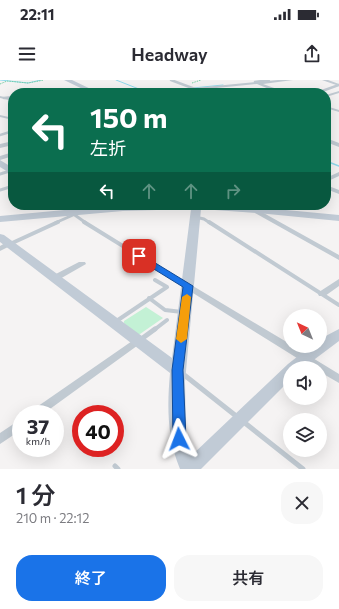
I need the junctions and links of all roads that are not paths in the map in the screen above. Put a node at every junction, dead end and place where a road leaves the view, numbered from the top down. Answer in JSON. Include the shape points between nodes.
{"nodes":[{"id":1,"x":67,"y":80,"type":"edge"},
{"id":2,"x":171,"y":80,"type":"edge"},
{"id":3,"x":269,"y":80,"type":"edge"},
{"id":4,"x":291,"y":80,"type":"edge"},
{"id":5,"x":324,"y":80,"type":"edge"},
{"id":6,"x":256,"y":83,"type":"junction"},
{"id":7,"x":339,"y":85,"type":"edge"},
{"id":8,"x":85,"y":88,"type":"edge"},
{"id":9,"x":192,"y":88,"type":"edge"},
{"id":10,"x":205,"y":88,"type":"edge"},
{"id":11,"x":271,"y":88,"type":"edge"},
{"id":12,"x":47,"y":210,"type":"edge"},
{"id":13,"x":63,"y":210,"type":"edge"},
{"id":14,"x":104,"y":210,"type":"edge"},
{"id":15,"x":196,"y":210,"type":"edge"},
{"id":16,"x":262,"y":210,"type":"edge"},
{"id":17,"x":288,"y":210,"type":"edge"},
{"id":18,"x":73,"y":214,"type":"junction"},
{"id":19,"x":339,"y":218,"type":"edge"},
{"id":20,"x":0,"y":219,"type":"edge"},
{"id":21,"x":3,"y":244,"type":"edge"},
{"id":22,"x":337,"y":255,"type":"edge"},
{"id":23,"x":82,"y":264,"type":"dead end"},
{"id":24,"x":55,"y":278,"type":"junction"},
{"id":25,"x":155,"y":280,"type":"dead end"},
{"id":26,"x":339,"y":282,"type":"edge"},
{"id":27,"x":188,"y":286,"type":"junction"},
{"id":28,"x":322,"y":294,"type":"junction"},
{"id":29,"x":149,"y":298,"type":"junction"},
{"id":30,"x":339,"y":304,"type":"edge"},
{"id":31,"x":185,"y":312,"type":"junction"},
{"id":32,"x":167,"y":320,"type":"dead end"},
{"id":33,"x":114,"y":322,"type":"junction"},
{"id":34,"x":339,"y":334,"type":"edge"},
{"id":35,"x":138,"y":341,"type":"junction"},
{"id":36,"x":304,"y":358,"type":"junction"},
{"id":37,"x":301,"y":361,"type":"edge"},
{"id":38,"x":177,"y":370,"type":"junction"},
{"id":39,"x":283,"y":378,"type":"edge"},
{"id":40,"x":339,"y":379,"type":"edge"},
{"id":41,"x":48,"y":405,"type":"edge"},
{"id":42,"x":240,"y":420,"type":"junction"},
{"id":43,"x":12,"y":430,"type":"edge"},
{"id":44,"x":0,"y":439,"type":"edge"},
{"id":45,"x":189,"y":469,"type":"edge"},
{"id":46,"x":303,"y":469,"type":"edge"}],
"edges":[{"from":1,"to":8,"type":"street"},
{"from":2,"to":9,"type":"lane"},
{"from":3,"to":6,"type":"lane"},
{"from":4,"to":6,"type":"street"},
{"from":5,"to":7,"type":"street"},
{"from":6,"to":10,"type":"street"},
{"from":6,"to":11,"type":"street"},
{"from":12,"to":20,"type":"street"},
{"from":13,"to":18,"type":"street"},
{"from":14,"to":18,"type":"street"},
{"from":15,"to":27,"type":"street"},
{"from":15,"to":28,"type":"lane","via":[[204,219]]},
{"from":16,"to":22,"type":"street","via":[[257,212]]},
{"from":17,"to":19,"type":"street"},
{"from":18,"to":21,"type":"lane"},
{"from":18,"to":27,"type":"lane"},
{"from":21,"to":24,"type":"street"},
{"from":23,"to":24,"type":"street"},
{"from":24,"to":33,"type":"street"},
{"from":25,"to":29,"type":"lane","via":[[167,287]]},
{"from":26,"to":28,"type":"street"},
{"from":27,"to":31,"type":"street"},
{"from":27,"to":36,"type":"street"},
{"from":28,"to":30,"type":"lane"},
{"from":29,"to":31,"type":"lane","via":[[165,310]]},
{"from":29,"to":33,"type":"lane"},
{"from":31,"to":38,"type":"street"},
{"from":32,"to":35,"type":"lane"},
{"from":33,"to":35,"type":"street"},
{"from":34,"to":36,"type":"street"},
{"from":35,"to":38,"type":"street"},
{"from":35,"to":41,"type":"street"},
{"from":36,"to":37,"type":"street"},
{"from":36,"to":40,"type":"street"},
{"from":38,"to":42,"type":"lane"},
{"from":38,"to":45,"type":"street","via":[[180,448]]},
{"from":39,"to":42,"type":"street"},
{"from":42,"to":45,"type":"street"},
{"from":42,"to":46,"type":"lane"},
{"from":43,"to":44,"type":"street"}]}
